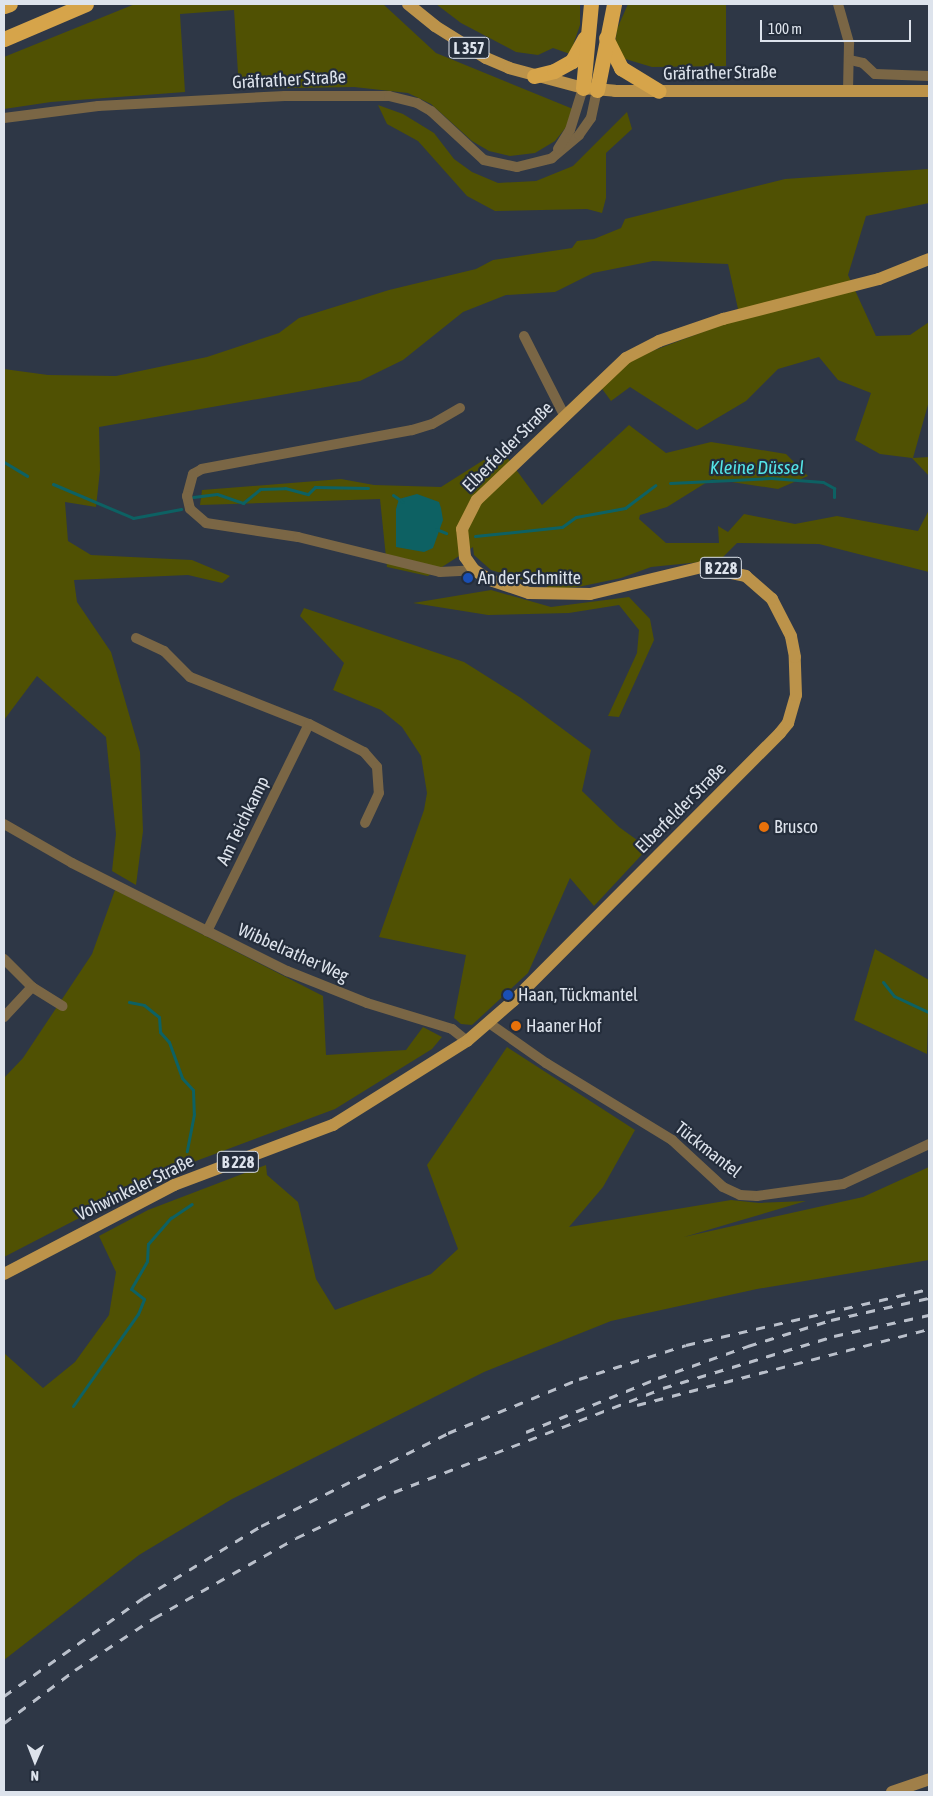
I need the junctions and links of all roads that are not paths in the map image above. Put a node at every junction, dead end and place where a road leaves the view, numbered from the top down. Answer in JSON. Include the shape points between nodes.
{"nodes":[{"id":1,"x":10,"y":4,"type":"edge"},
{"id":2,"x":86,"y":4,"type":"edge"},
{"id":3,"x":408,"y":4,"type":"edge"},
{"id":4,"x":591,"y":4,"type":"edge"},
{"id":5,"x":614,"y":4,"type":"edge"},
{"id":6,"x":838,"y":4,"type":"edge"},
{"id":7,"x":4,"y":6,"type":"edge"},
{"id":8,"x":588,"y":32,"type":"junction"},
{"id":9,"x":606,"y":38,"type":"junction"},
{"id":10,"x":4,"y":40,"type":"edge"},
{"id":11,"x":850,"y":60,"type":"junction"},
{"id":12,"x":534,"y":76,"type":"junction"},
{"id":13,"x":929,"y":76,"type":"edge"},
{"id":14,"x":590,"y":89,"type":"junction"},
{"id":15,"x":848,"y":89,"type":"junction"},
{"id":16,"x":659,"y":91,"type":"junction"},
{"id":17,"x":929,"y":91,"type":"edge"},
{"id":18,"x":4,"y":118,"type":"edge"},
{"id":19,"x":552,"y":158,"type":"junction"},
{"id":20,"x":929,"y":259,"type":"edge"},
{"id":21,"x":524,"y":336,"type":"dead end"},
{"id":22,"x":460,"y":408,"type":"dead end"},
{"id":23,"x":564,"y":415,"type":"junction"},
{"id":24,"x":474,"y":570,"type":"junction"},
{"id":25,"x":136,"y":638,"type":"dead end"},
{"id":26,"x":309,"y":724,"type":"junction"},
{"id":27,"x":366,"y":823,"type":"dead end"},
{"id":28,"x":4,"y":824,"type":"edge"},
{"id":29,"x":207,"y":931,"type":"junction"},
{"id":30,"x":4,"y":959,"type":"edge"},
{"id":31,"x":32,"y":987,"type":"junction"},
{"id":32,"x":62,"y":1006,"type":"dead end"},
{"id":33,"x":4,"y":1017,"type":"edge"},
{"id":34,"x":489,"y":1024,"type":"junction"},
{"id":35,"x":467,"y":1041,"type":"junction"},
{"id":36,"x":929,"y":1144,"type":"edge"},
{"id":37,"x":4,"y":1274,"type":"edge"},
{"id":38,"x":929,"y":1779,"type":"edge"},
{"id":39,"x":892,"y":1792,"type":"edge"}],
"edges":[{"from":1,"to":7,"type":"highway"},
{"from":2,"to":10,"type":"highway"},
{"from":3,"to":12,"type":"main road","number":"L 357","via":[[462,44],[494,62]]},
{"from":4,"to":8,"type":"highway"},
{"from":5,"to":9,"type":"highway"},
{"from":6,"to":11,"type":"street","via":[[846,25]]},
{"from":8,"to":12,"type":"highway","via":[[572,61],[554,71]]},
{"from":8,"to":14,"type":"highway"},
{"from":9,"to":14,"type":"highway"},
{"from":9,"to":16,"type":"highway","via":[[621,68]]},
{"from":11,"to":13,"type":"street","via":[[863,63],[875,74]]},
{"from":11,"to":15,"type":"street"},
{"from":12,"to":14,"type":"main road","number":"L 357"},
{"from":14,"to":16,"type":"main road","name":"Gräfrather Straße","number":"L 357"},
{"from":14,"to":19,"type":"street"},
{"from":14,"to":19,"type":"street","name":"Gräfrather Straße","via":[[593,112],[585,128]]},
{"from":15,"to":16,"type":"main road","name":"Gräfrather Straße","number":"L 357"},
{"from":15,"to":17,"type":"main road","name":"Gräfrather Straße","number":"L 357"},
{"from":18,"to":19,"type":"street","name":"Gräfrather Straße","via":[[98,106],[285,96],[378,95],[424,107],[473,153],[492,163],[517,168]]},
{"from":20,"to":23,"type":"main road","name":"Elberfelder Straße","via":[[894,274],[723,318],[659,341],[626,358]]},
{"from":21,"to":23,"type":"street"},
{"from":22,"to":24,"type":"street","via":[[432,424],[412,430],[202,469],[193,474],[187,496],[190,509],[206,523],[298,537],[440,572]]},
{"from":23,"to":24,"type":"main road","name":"Elberfelder Straße","via":[[477,500],[467,516],[462,529],[462,544]]},
{"from":24,"to":34,"type":"main road","name":"Elberfelder Straße","number":"B 228","via":[[490,580],[529,593],[565,596],[616,590],[702,567],[735,571],[759,584],[783,616],[794,650],[797,681],[793,709],[780,733]]},
{"from":25,"to":26,"type":"street","via":[[164,651],[190,677]]},
{"from":26,"to":27,"type":"street","via":[[364,752],[374,763],[379,793]]},
{"from":26,"to":29,"type":"street","name":"Am Teichkamp"},
{"from":28,"to":29,"type":"street","name":"Wibbelrather Weg","via":[[40,846]]},
{"from":29,"to":35,"type":"street","name":"Wibbelrather Weg","via":[[287,971],[367,1003],[452,1029]]},
{"from":30,"to":31,"type":"street"},
{"from":31,"to":32,"type":"street"},
{"from":31,"to":33,"type":"street"},
{"from":34,"to":35,"type":"main road","name":"Elberfelder Straße","number":"B 228"},
{"from":34,"to":36,"type":"street","name":"Tückmantel","via":[[672,1140],[723,1187],[740,1194],[757,1196],[843,1184]]},
{"from":35,"to":37,"type":"main road","name":"Vohwinkeler Straße","number":"B 228","via":[[333,1126],[174,1185]]},
{"from":38,"to":39,"type":"street"}]}
